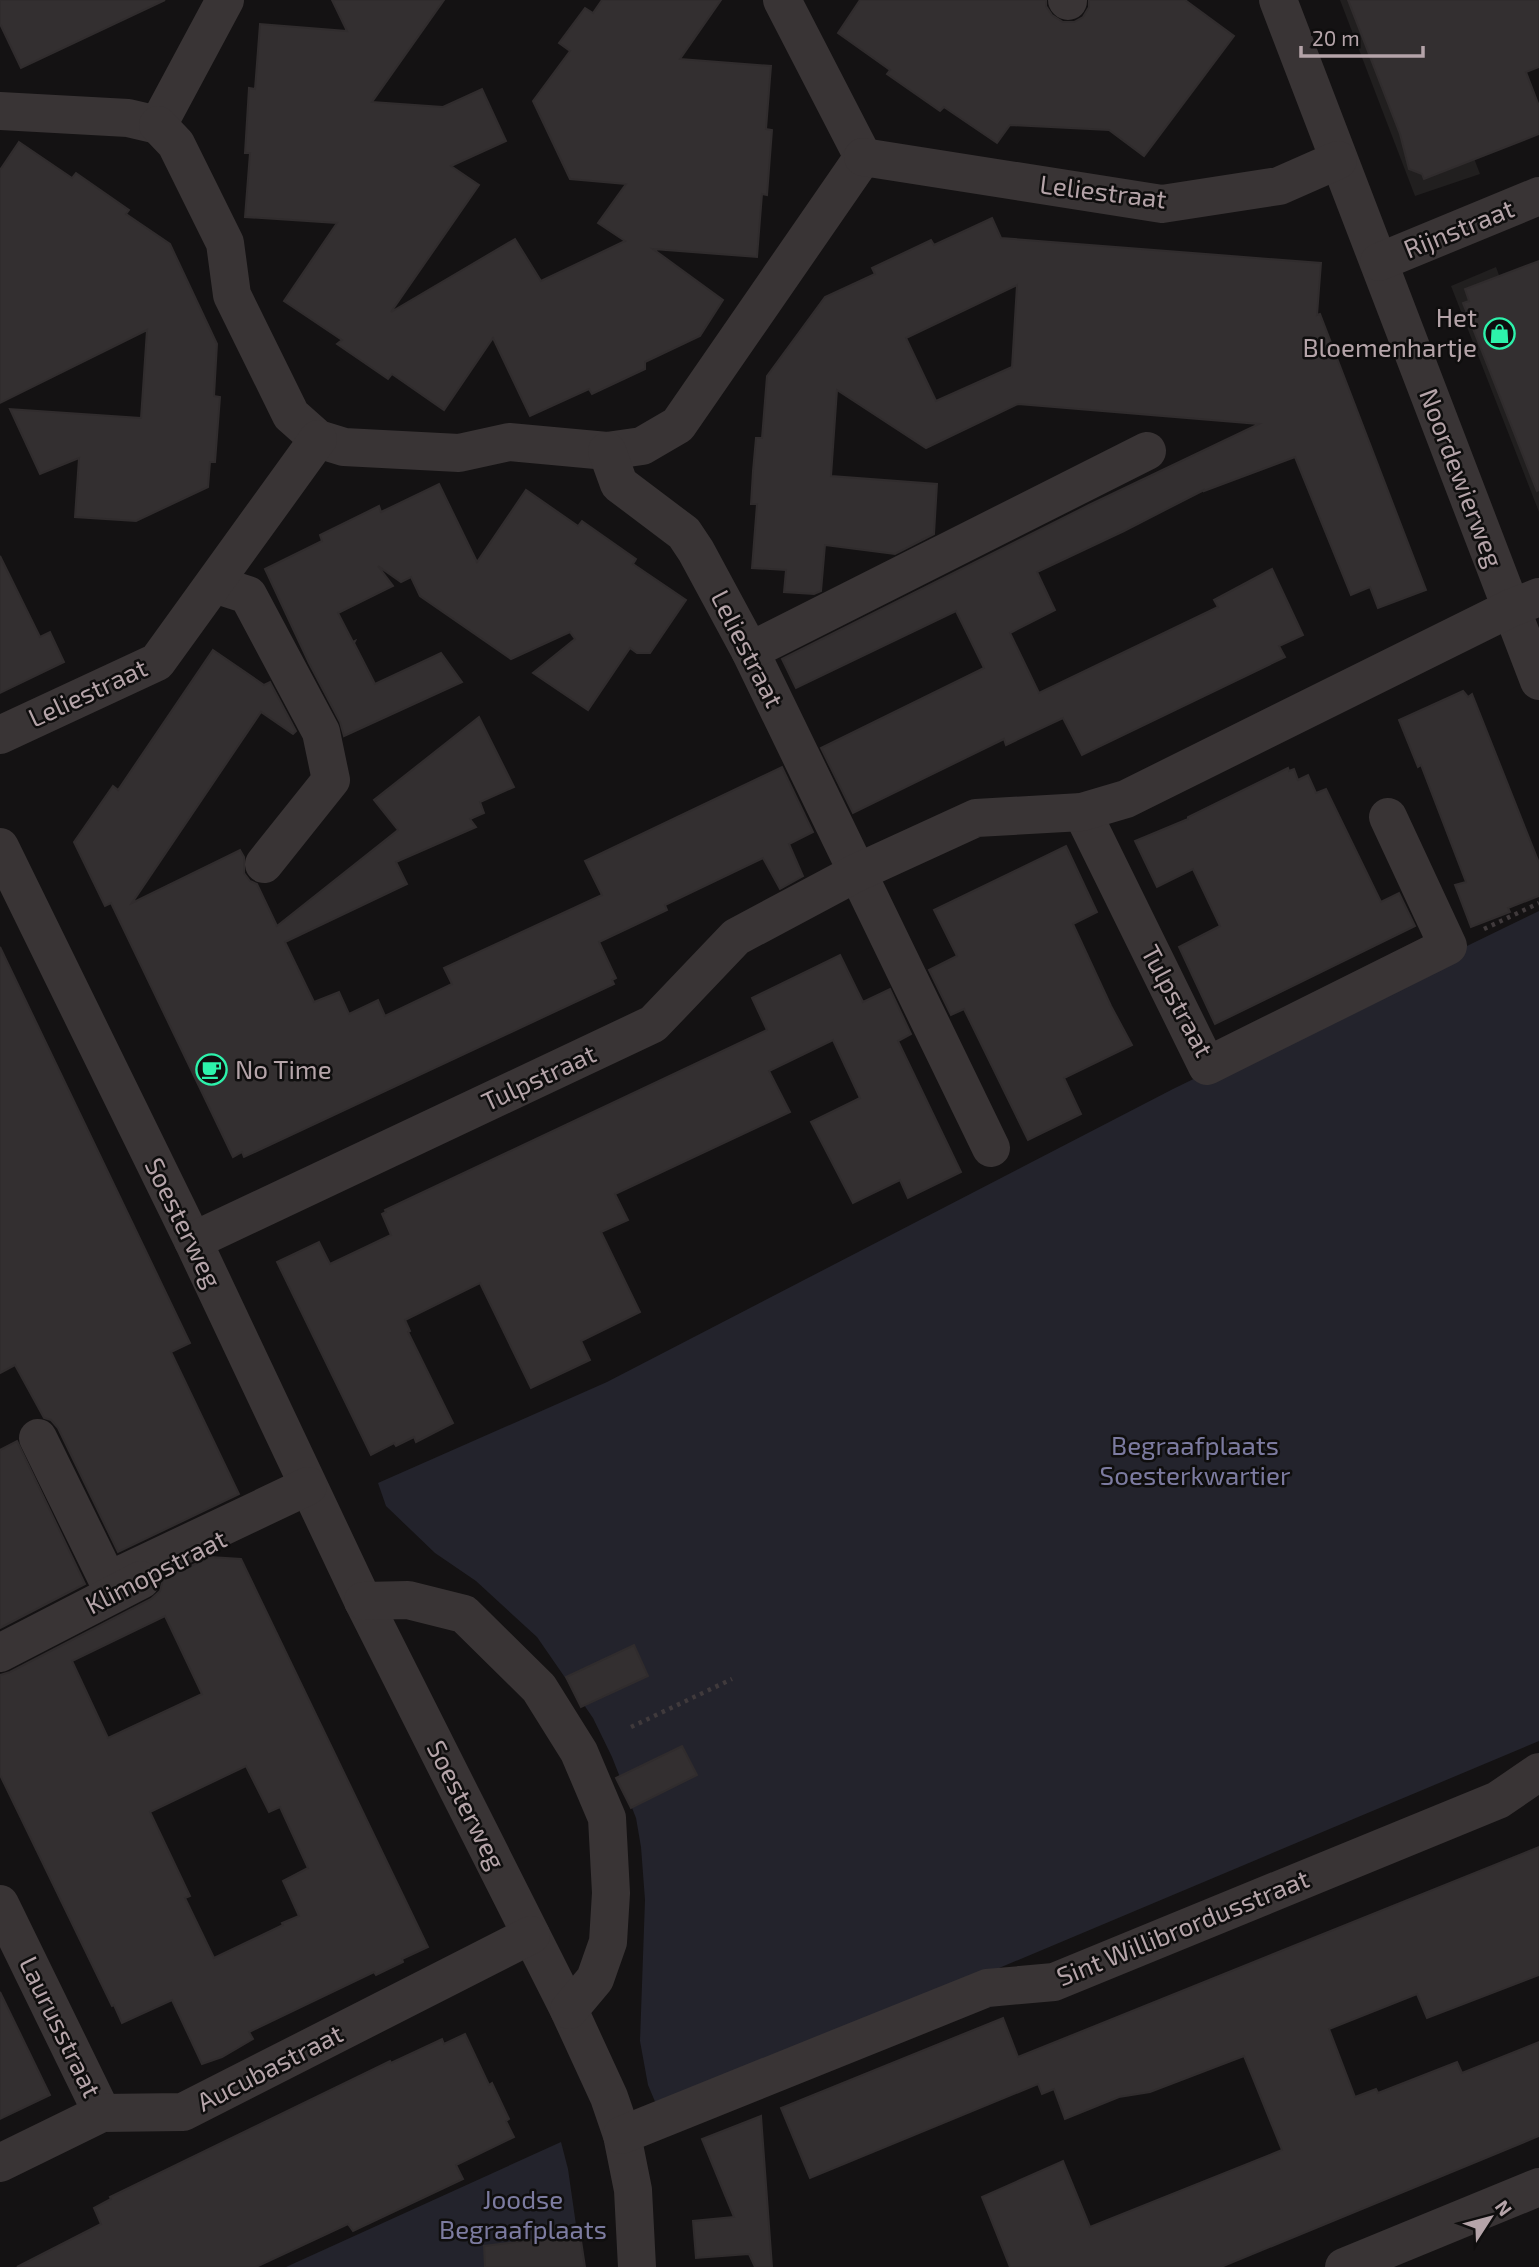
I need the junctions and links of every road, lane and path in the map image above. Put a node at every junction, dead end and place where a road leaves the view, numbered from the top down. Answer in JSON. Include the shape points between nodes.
{"nodes":[{"id":1,"x":225,"y":0,"type":"edge"},
{"id":2,"x":782,"y":0,"type":"edge"},
{"id":3,"x":1278,"y":0,"type":"edge"},
{"id":4,"x":0,"y":111,"type":"edge"},
{"id":5,"x":158,"y":125,"type":"junction"},
{"id":6,"x":863,"y":156,"type":"junction"},
{"id":7,"x":1338,"y":160,"type":"junction"},
{"id":8,"x":1539,"y":196,"type":"edge"},
{"id":9,"x":1379,"y":262,"type":"junction"},
{"id":10,"x":318,"y":439,"type":"junction"},
{"id":11,"x":607,"y":451,"type":"junction"},
{"id":12,"x":1147,"y":451,"type":"dead end"},
{"id":13,"x":214,"y":584,"type":"junction"},
{"id":14,"x":1525,"y":603,"type":"edge"},
{"id":15,"x":750,"y":651,"type":"junction"},
{"id":16,"x":1539,"y":681,"type":"edge"},
{"id":17,"x":0,"y":735,"type":"edge"},
{"id":18,"x":1082,"y":812,"type":"junction"},
{"id":19,"x":1388,"y":817,"type":"dead end"},
{"id":20,"x":0,"y":847,"type":"edge"},
{"id":21,"x":264,"y":864,"type":"dead end"},
{"id":22,"x":856,"y":873,"type":"junction"},
{"id":23,"x":1539,"y":903,"type":"edge"},
{"id":24,"x":1448,"y":946,"type":"junction"},
{"id":25,"x":991,"y":1148,"type":"dead end"},
{"id":26,"x":193,"y":1241,"type":"junction"},
{"id":27,"x":38,"y":1438,"type":"dead end"},
{"id":28,"x":309,"y":1489,"type":"junction"},
{"id":29,"x":363,"y":1601,"type":"junction"},
{"id":30,"x":0,"y":1653,"type":"edge"},
{"id":31,"x":732,"y":1679,"type":"dead end"},
{"id":32,"x":631,"y":1727,"type":"dead end"},
{"id":33,"x":1539,"y":1772,"type":"edge"},
{"id":34,"x":0,"y":1904,"type":"edge"},
{"id":35,"x":531,"y":1935,"type":"junction"},
{"id":36,"x":569,"y":2010,"type":"junction"},
{"id":37,"x":102,"y":2113,"type":"junction"},
{"id":38,"x":622,"y":2135,"type":"junction"},
{"id":39,"x":0,"y":2163,"type":"edge"},
{"id":40,"x":1539,"y":2187,"type":"edge"},
{"id":41,"x":637,"y":2267,"type":"edge"},
{"id":42,"x":1344,"y":2267,"type":"edge"}],
"edges":[{"from":1,"to":5,"type":"street"},
{"from":2,"to":6,"type":"street"},
{"from":3,"to":7,"type":"street","name":"Noordewierweg"},
{"from":4,"to":5,"type":"street","via":[[128,118]]},
{"from":5,"to":10,"type":"street","via":[[176,144],[225,243],[232,295],[291,415]]},
{"from":6,"to":7,"type":"street","name":"Leliestraat","via":[[1162,204],[1279,186]]},
{"from":6,"to":11,"type":"street","via":[[678,425],[642,446]]},
{"from":7,"to":9,"type":"street","name":"Noordewierweg"},
{"from":8,"to":9,"type":"street","name":"Rijnstraat"},
{"from":9,"to":14,"type":"street","name":"Noordewierweg"},
{"from":10,"to":11,"type":"street","via":[[344,447],[459,453],[509,442]]},
{"from":10,"to":13,"type":"street","name":"Leliestraat"},
{"from":11,"to":15,"type":"street","name":"Leliestraat","via":[[619,484],[684,533]]},
{"from":12,"to":15,"type":"street"},
{"from":13,"to":17,"type":"street","name":"Leliestraat","via":[[157,662]]},
{"from":13,"to":21,"type":"street","via":[[248,595],[321,732],[331,780]]},
{"from":14,"to":16,"type":"street","name":"Noordewierweg"},
{"from":14,"to":18,"type":"street","name":"Tulpstraat","via":[[1126,800]]},
{"from":15,"to":22,"type":"street","name":"Leliestraat"},
{"from":18,"to":22,"type":"street","name":"Tulpstraat","via":[[976,818]]},
{"from":18,"to":24,"type":"street","name":"Tulpstraat","via":[[1207,1066]]},
{"from":19,"to":24,"type":"street"},
{"from":20,"to":26,"type":"street","name":"Soesterweg"},
{"from":22,"to":25,"type":"street"},
{"from":22,"to":26,"type":"street","name":"Tulpstraat","via":[[736,937],[653,1024]]},
{"from":23,"to":24,"type":"path"},
{"from":26,"to":28,"type":"street","name":"Soesterweg"},
{"from":27,"to":28,"type":"street","via":[[108,1581]]},
{"from":28,"to":29,"type":"street","name":"Soesterweg"},
{"from":28,"to":30,"type":"street","name":"Klimopstraat"},
{"from":29,"to":35,"type":"street","name":"Soesterweg"},
{"from":29,"to":36,"type":"street","via":[[408,1600],[464,1614],[540,1688],[579,1752],[607,1818],[611,1894],[608,1942],[595,1979]]},
{"from":31,"to":32,"type":"path"},
{"from":33,"to":38,"type":"street","name":"Sint Willibrordusstraat","via":[[1499,1800],[1054,1982],[987,1988]]},
{"from":34,"to":37,"type":"street","name":"Laurusstraat"},
{"from":35,"to":36,"type":"street","name":"Soesterweg"},
{"from":35,"to":37,"type":"street","name":"Aucubastraat","via":[[183,2112]]},
{"from":36,"to":38,"type":"street","name":"Soesterweg"},
{"from":37,"to":39,"type":"street","name":"Aucubastraat"},
{"from":38,"to":41,"type":"street","name":"Soesterweg","via":[[634,2190]]},
{"from":40,"to":42,"type":"street"}]}
